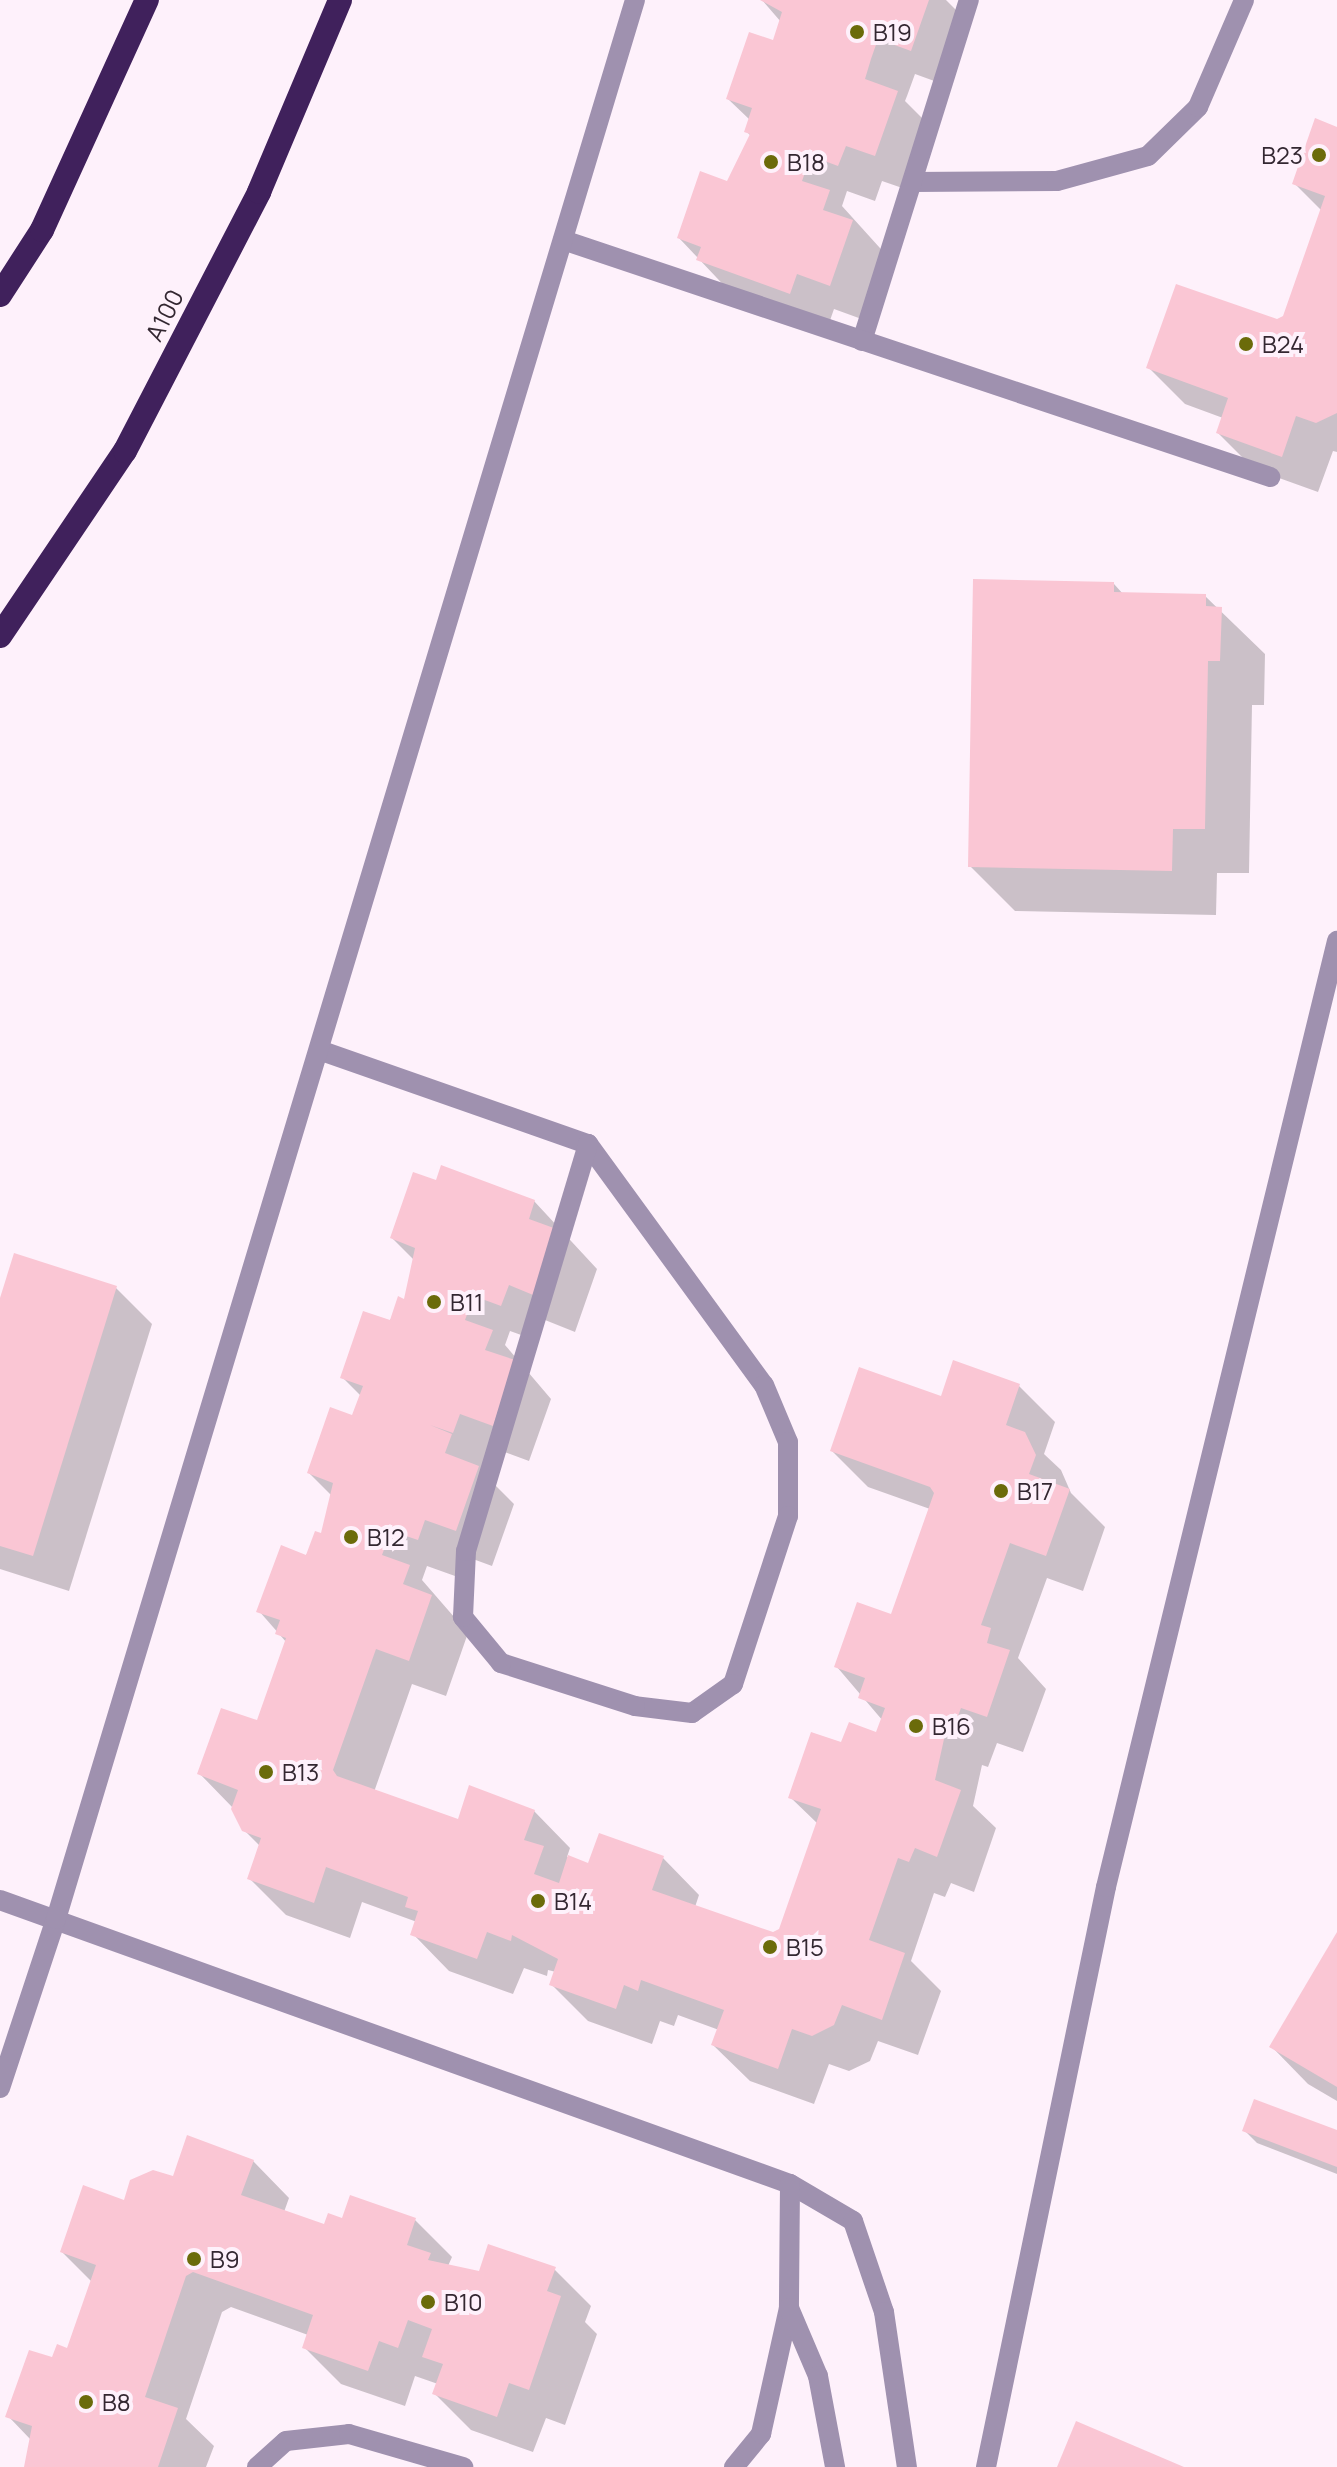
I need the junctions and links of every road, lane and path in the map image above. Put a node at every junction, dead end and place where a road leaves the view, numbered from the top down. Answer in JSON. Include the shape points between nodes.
{"nodes":[{"id":1,"x":147,"y":0,"type":"edge"},
{"id":2,"x":340,"y":0,"type":"edge"},
{"id":3,"x":635,"y":0,"type":"edge"},
{"id":4,"x":969,"y":0,"type":"edge"},
{"id":5,"x":1244,"y":0,"type":"edge"},
{"id":6,"x":913,"y":182,"type":"junction"},
{"id":7,"x":563,"y":240,"type":"junction"},
{"id":8,"x":0,"y":295,"type":"edge"},
{"id":9,"x":862,"y":341,"type":"junction"},
{"id":10,"x":1270,"y":477,"type":"dead end"},
{"id":11,"x":0,"y":636,"type":"edge"},
{"id":12,"x":1337,"y":941,"type":"edge"},
{"id":13,"x":319,"y":1050,"type":"junction"},
{"id":14,"x":588,"y":1144,"type":"junction"},
{"id":15,"x":0,"y":1900,"type":"edge"},
{"id":16,"x":56,"y":1919,"type":"junction"},
{"id":17,"x":0,"y":2088,"type":"edge"},
{"id":18,"x":790,"y":2184,"type":"junction"},
{"id":19,"x":789,"y":2308,"type":"junction"},
{"id":20,"x":257,"y":2467,"type":"edge"},
{"id":21,"x":463,"y":2467,"type":"edge"},
{"id":22,"x":734,"y":2467,"type":"edge"},
{"id":23,"x":835,"y":2467,"type":"edge"},
{"id":24,"x":907,"y":2467,"type":"edge"},
{"id":25,"x":986,"y":2467,"type":"edge"}],
"edges":[{"from":1,"to":8,"type":"highway","via":[[42,230]]},
{"from":2,"to":11,"type":"highway","name":"A100","number":"A100","via":[[259,192],[125,451]]},
{"from":3,"to":7,"type":"street"},
{"from":4,"to":6,"type":"street"},
{"from":5,"to":6,"type":"street","via":[[1198,107],[1148,156],[1057,181]]},
{"from":6,"to":9,"type":"street"},
{"from":7,"to":9,"type":"street"},
{"from":7,"to":13,"type":"street"},
{"from":9,"to":10,"type":"street"},
{"from":12,"to":25,"type":"street","via":[[1106,1887]]},
{"from":13,"to":14,"type":"street"},
{"from":13,"to":16,"type":"street"},
{"from":14,"to":14,"type":"street","via":[[466,1551],[463,1617],[501,1663],[635,1706],[692,1713],[733,1684],[788,1516],[788,1442],[764,1385]]},
{"from":15,"to":16,"type":"street"},
{"from":16,"to":17,"type":"street"},
{"from":16,"to":18,"type":"street"},
{"from":18,"to":19,"type":"street"},
{"from":18,"to":24,"type":"street","via":[[853,2221],[884,2312]]},
{"from":19,"to":22,"type":"street","via":[[761,2434]]},
{"from":19,"to":23,"type":"street","via":[[818,2376]]},
{"from":20,"to":21,"type":"street","via":[[286,2441],[349,2434]]}]}
